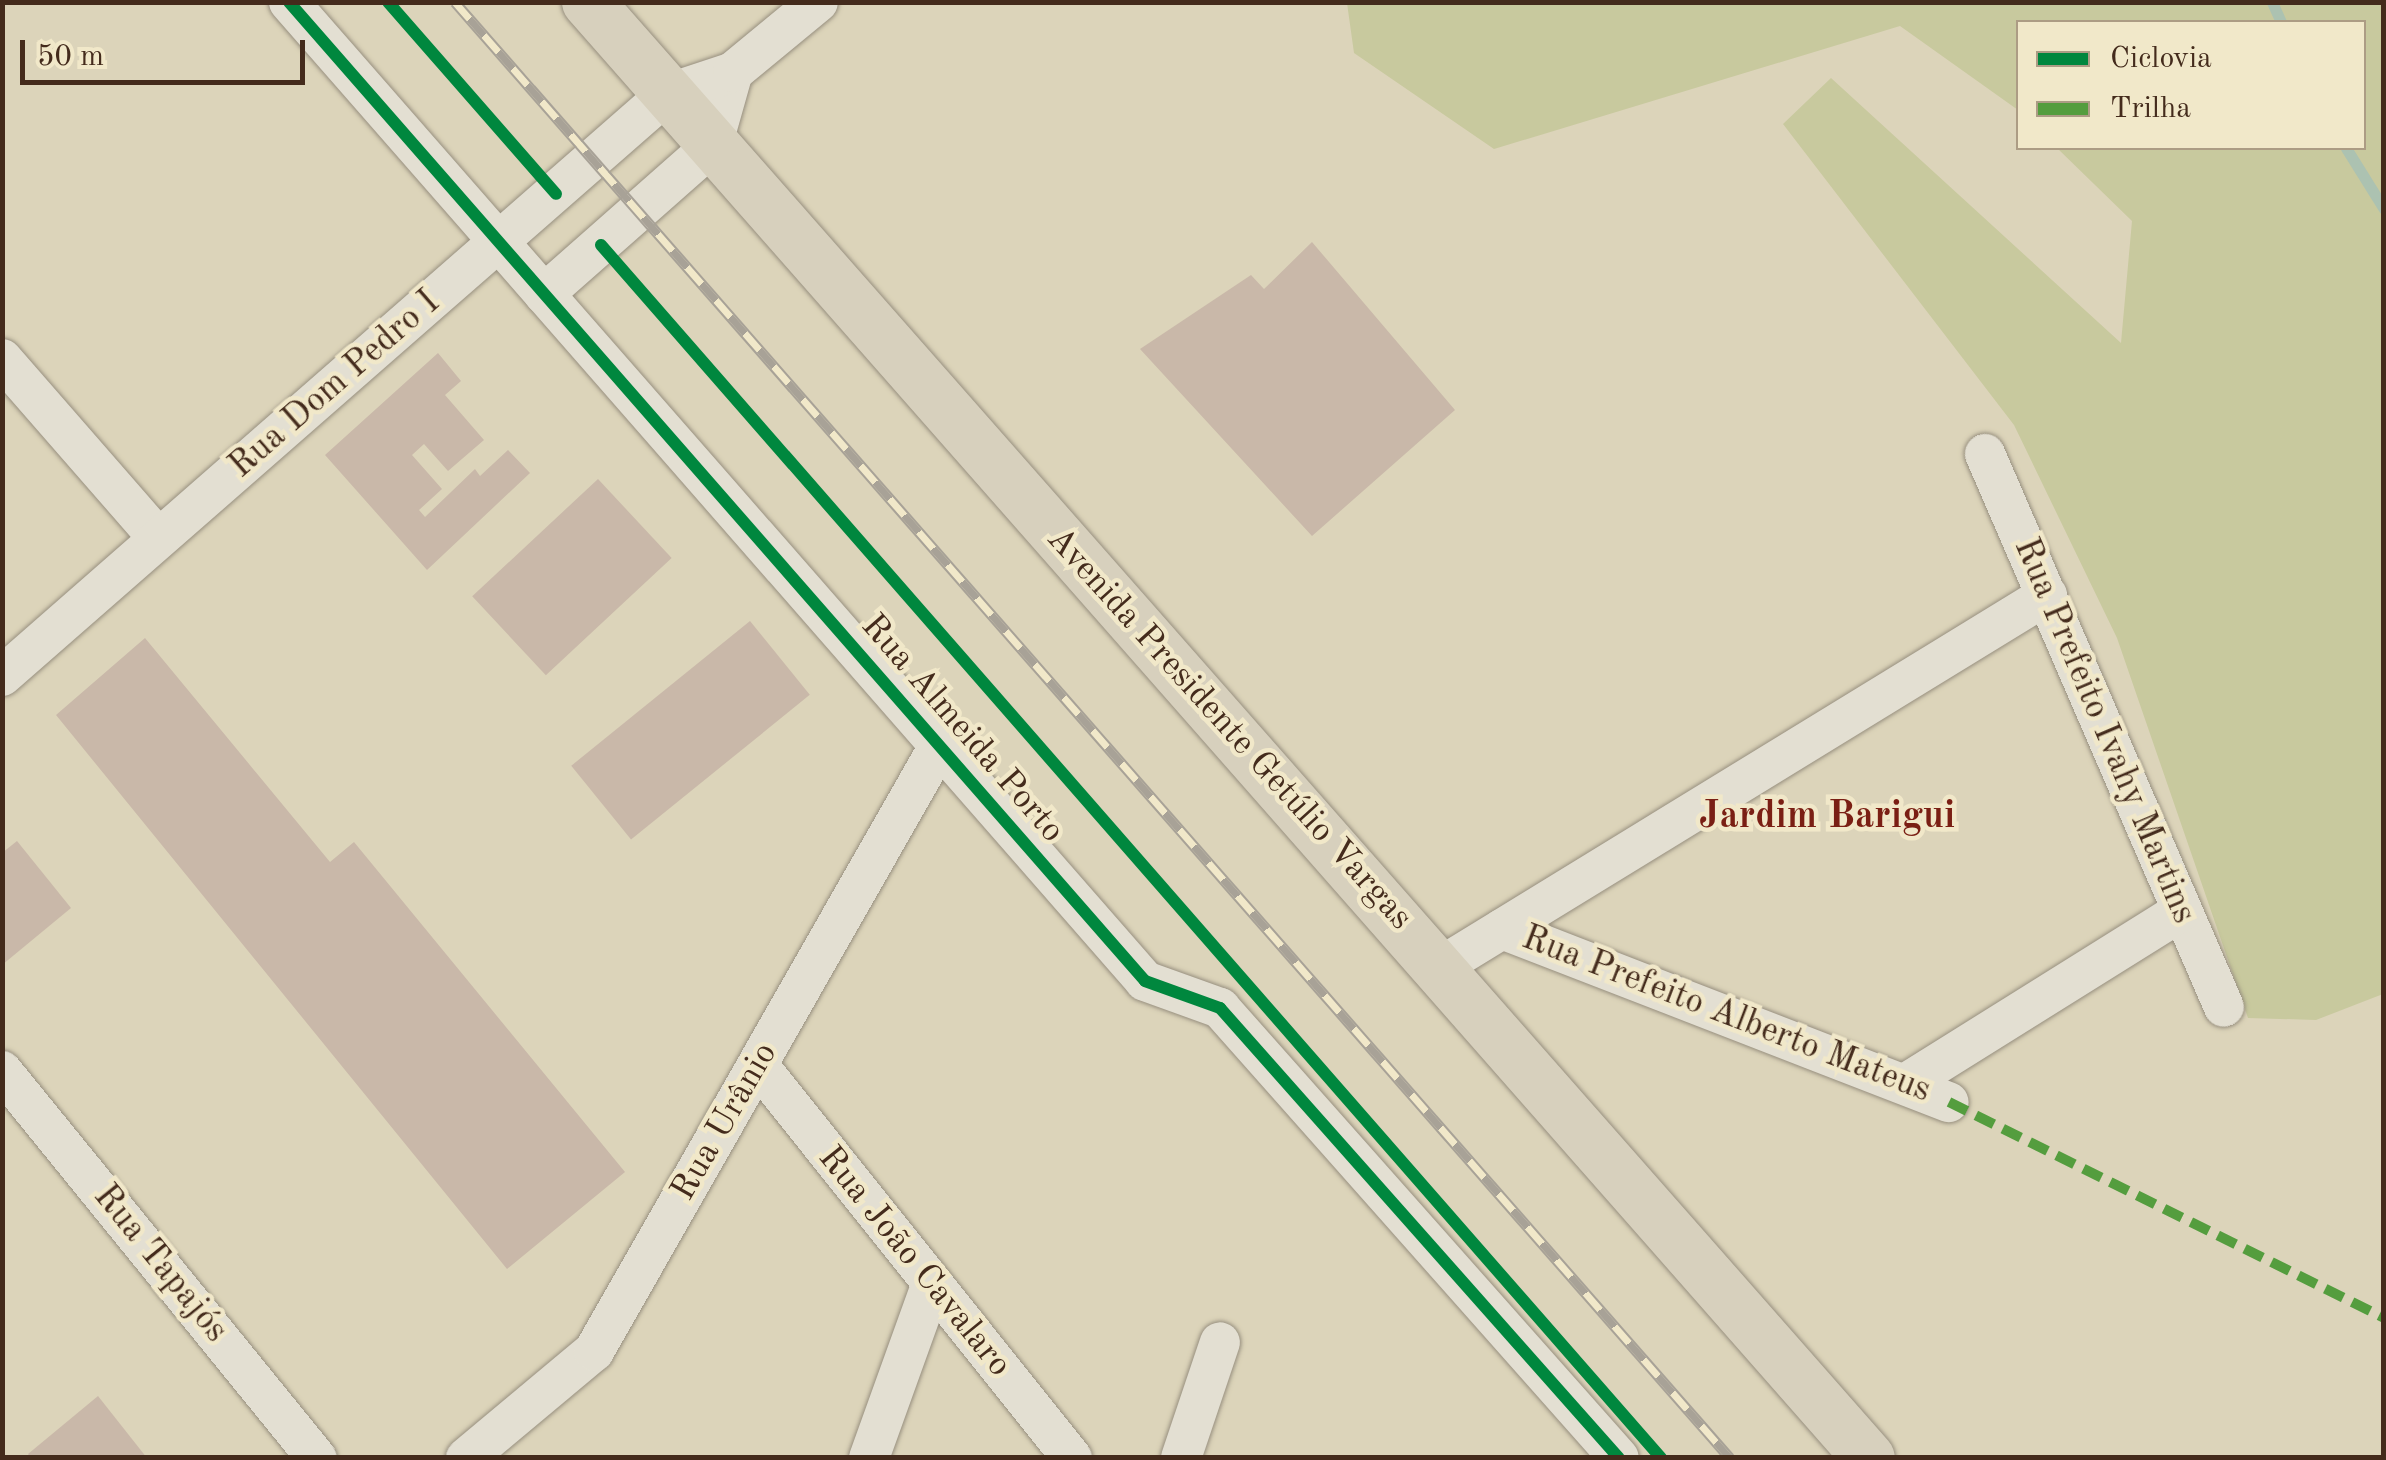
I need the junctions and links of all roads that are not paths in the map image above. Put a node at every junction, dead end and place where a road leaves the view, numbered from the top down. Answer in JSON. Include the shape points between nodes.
{"nodes":[{"id":1,"x":288,"y":2,"type":"edge"},
{"id":2,"x":588,"y":2,"type":"edge"},
{"id":3,"x":818,"y":2,"type":"edge"},
{"id":4,"x":733,"y":72,"type":"junction"},
{"id":5,"x":668,"y":94,"type":"junction"},
{"id":6,"x":712,"y":146,"type":"junction"},
{"id":7,"x":500,"y":244,"type":"junction"},
{"id":8,"x":544,"y":294,"type":"junction"},
{"id":9,"x":2,"y":359,"type":"edge"},
{"id":10,"x":1985,"y":454,"type":"dead end"},
{"id":11,"x":158,"y":538,"type":"junction"},
{"id":12,"x":2047,"y":595,"type":"junction"},
{"id":13,"x":2,"y":676,"type":"edge"},
{"id":14,"x":938,"y":748,"type":"junction"},
{"id":15,"x":2180,"y":912,"type":"junction"},
{"id":16,"x":1502,"y":929,"type":"junction"},
{"id":17,"x":1440,"y":967,"type":"junction"},
{"id":18,"x":2224,"y":1008,"type":"dead end"},
{"id":19,"x":758,"y":1065,"type":"junction"},
{"id":20,"x":2,"y":1071,"type":"edge"},
{"id":21,"x":1905,"y":1084,"type":"junction"},
{"id":22,"x":1950,"y":1102,"type":"dead end"},
{"id":23,"x":930,"y":1286,"type":"junction"},
{"id":24,"x":1220,"y":1342,"type":"dead end"},
{"id":25,"x":317,"y":1458,"type":"edge"},
{"id":26,"x":466,"y":1458,"type":"edge"},
{"id":27,"x":868,"y":1458,"type":"edge"},
{"id":28,"x":1072,"y":1458,"type":"edge"},
{"id":29,"x":1182,"y":1458,"type":"edge"},
{"id":30,"x":1619,"y":1458,"type":"edge"},
{"id":31,"x":1869,"y":1458,"type":"edge"}],
"edges":[{"from":1,"to":7,"type":"street","name":"Rua Almeida Porto"},
{"from":2,"to":5,"type":"main road","name":"Avenida Presidente Getúlio Vargas"},
{"from":3,"to":4,"type":"street"},
{"from":4,"to":5,"type":"street"},
{"from":4,"to":6,"type":"street"},
{"from":5,"to":6,"type":"main road","name":"Avenida Presidente Getúlio Vargas"},
{"from":5,"to":7,"type":"street","name":"Rua Dom Pedro I"},
{"from":6,"to":8,"type":"street"},
{"from":6,"to":17,"type":"main road","name":"Avenida Presidente Getúlio Vargas"},
{"from":7,"to":8,"type":"street","name":"Rua Almeida Porto"},
{"from":7,"to":11,"type":"street","name":"Rua Dom Pedro I"},
{"from":8,"to":14,"type":"street","name":"Rua Almeida Porto"},
{"from":9,"to":11,"type":"street"},
{"from":10,"to":12,"type":"street","name":"Rua Prefeito Ivahy Martins"},
{"from":11,"to":13,"type":"street","name":"Rua Dom Pedro I"},
{"from":12,"to":15,"type":"street","name":"Rua Prefeito Ivahy Martins"},
{"from":12,"to":16,"type":"street"},
{"from":14,"to":19,"type":"street","name":"Rua Urânio"},
{"from":14,"to":30,"type":"street","name":"Rua Almeida Porto","via":[[1145,981],[1220,1008]]},
{"from":15,"to":18,"type":"street","name":"Rua Prefeito Ivahy Martins"},
{"from":15,"to":21,"type":"street"},
{"from":16,"to":17,"type":"street"},
{"from":16,"to":21,"type":"street","name":"Rua Prefeito Alberto Mateus"},
{"from":17,"to":31,"type":"main road","name":"Avenida Presidente Getúlio Vargas"},
{"from":19,"to":23,"type":"street","name":"Rua João Cavalaro"},
{"from":19,"to":26,"type":"street","name":"Rua Urânio","via":[[594,1351]]},
{"from":20,"to":25,"type":"street","name":"Rua Tapajós"},
{"from":21,"to":22,"type":"street","name":"Rua Prefeito Alberto Mateus"},
{"from":23,"to":27,"type":"street"},
{"from":23,"to":28,"type":"street","name":"Rua João Cavalaro"},
{"from":24,"to":29,"type":"street"}]}
